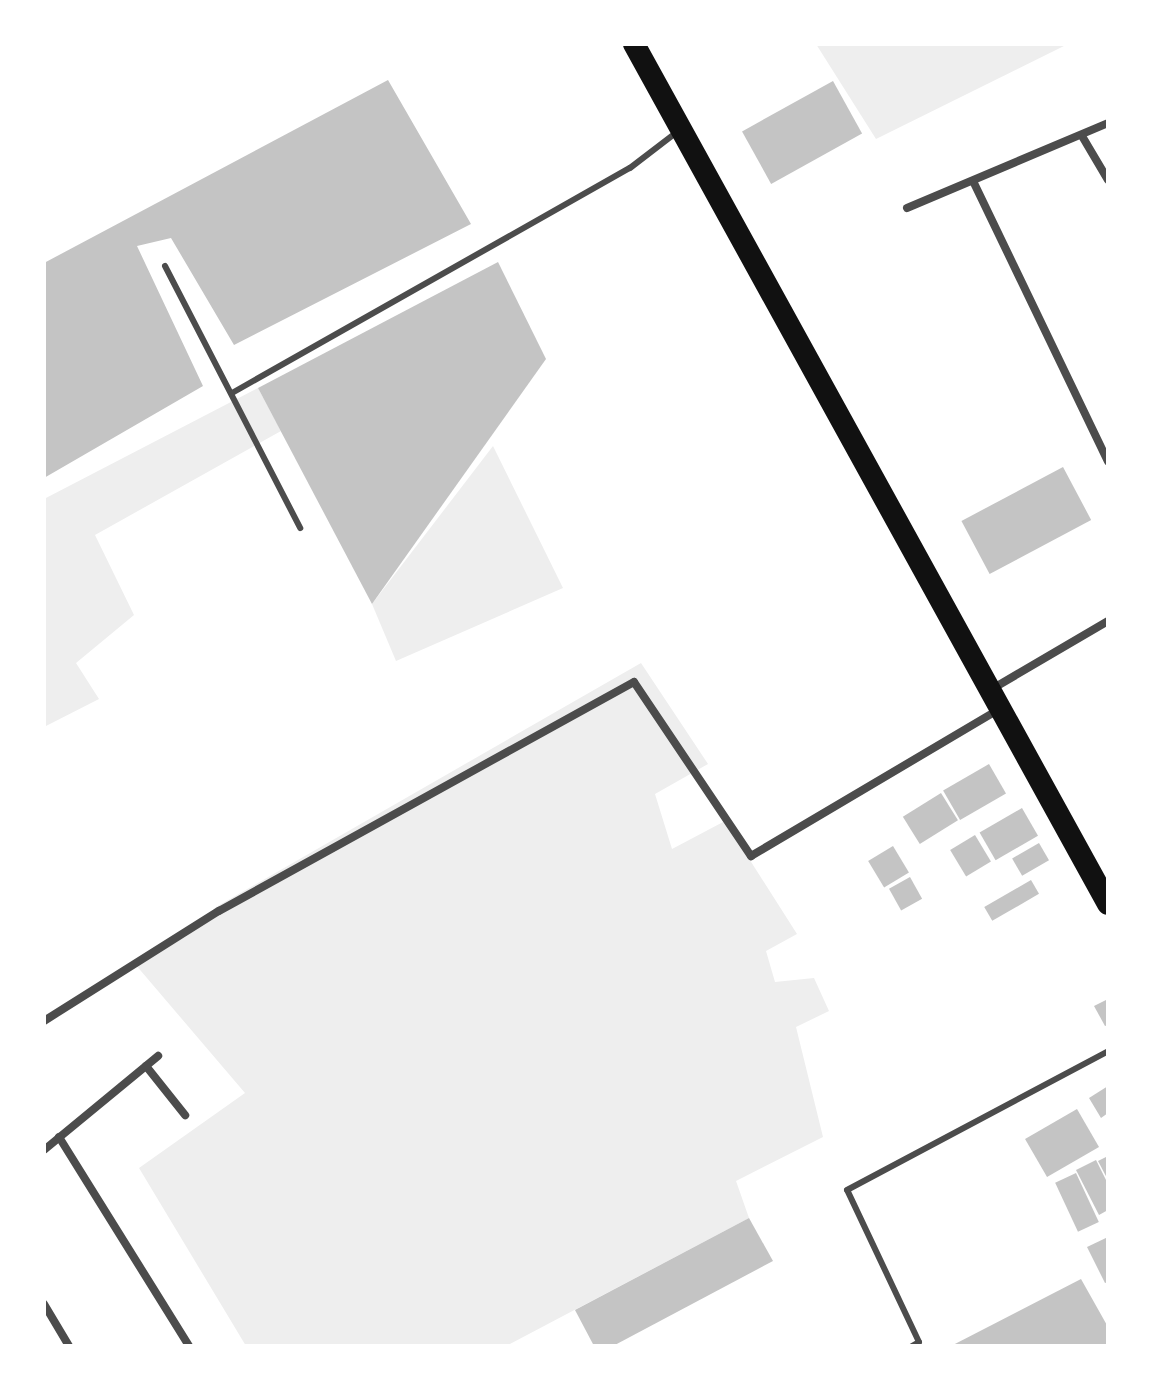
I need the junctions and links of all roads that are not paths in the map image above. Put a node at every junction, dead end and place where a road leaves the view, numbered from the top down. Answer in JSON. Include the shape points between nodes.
{"nodes":[{"id":1,"x":634,"y":44,"type":"edge"},
{"id":2,"x":1108,"y":123,"type":"edge"},
{"id":3,"x":680,"y":130,"type":"junction"},
{"id":4,"x":1082,"y":136,"type":"junction"},
{"id":5,"x":1108,"y":180,"type":"edge"},
{"id":6,"x":974,"y":183,"type":"junction"},
{"id":7,"x":907,"y":208,"type":"dead end"},
{"id":8,"x":165,"y":266,"type":"dead end"},
{"id":9,"x":232,"y":393,"type":"junction"},
{"id":10,"x":1108,"y":461,"type":"edge"},
{"id":11,"x":300,"y":528,"type":"dead end"},
{"id":12,"x":1108,"y":621,"type":"edge"},
{"id":13,"x":997,"y":699,"type":"junction"},
{"id":14,"x":1107,"y":899,"type":"edge"},
{"id":15,"x":44,"y":1021,"type":"edge"},
{"id":16,"x":1108,"y":1051,"type":"edge"},
{"id":17,"x":158,"y":1056,"type":"dead end"},
{"id":18,"x":146,"y":1066,"type":"junction"},
{"id":19,"x":185,"y":1115,"type":"dead end"},
{"id":20,"x":59,"y":1137,"type":"junction"},
{"id":21,"x":44,"y":1150,"type":"edge"},
{"id":22,"x":44,"y":1304,"type":"edge"},
{"id":23,"x":69,"y":1346,"type":"edge"},
{"id":24,"x":189,"y":1346,"type":"edge"},
{"id":25,"x":912,"y":1346,"type":"edge"}],
"edges":[{"from":1,"to":3,"type":"highway"},
{"from":2,"to":4,"type":"street"},
{"from":3,"to":9,"type":"lane","via":[[630,168]]},
{"from":3,"to":13,"type":"highway"},
{"from":4,"to":5,"type":"street"},
{"from":4,"to":6,"type":"street"},
{"from":6,"to":7,"type":"street"},
{"from":6,"to":10,"type":"street"},
{"from":8,"to":9,"type":"lane"},
{"from":9,"to":11,"type":"lane"},
{"from":12,"to":13,"type":"street"},
{"from":13,"to":14,"type":"highway"},
{"from":13,"to":15,"type":"street","via":[[751,856],[634,682],[219,911]]},
{"from":16,"to":25,"type":"lane","via":[[847,1190],[919,1342]]},
{"from":17,"to":18,"type":"street"},
{"from":18,"to":19,"type":"street"},
{"from":18,"to":20,"type":"street"},
{"from":20,"to":21,"type":"street"},
{"from":20,"to":24,"type":"street"},
{"from":22,"to":23,"type":"street"}]}
